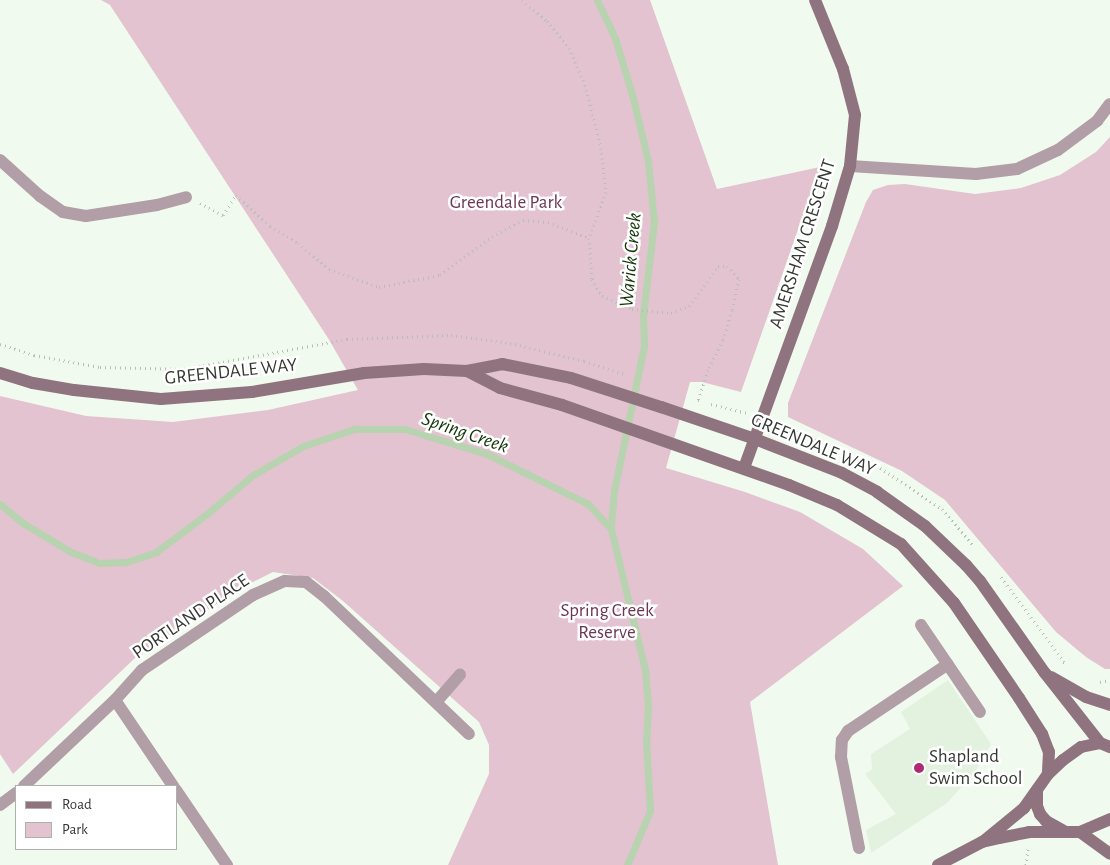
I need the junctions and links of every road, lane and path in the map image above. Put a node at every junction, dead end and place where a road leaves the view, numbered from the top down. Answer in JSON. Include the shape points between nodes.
{"nodes":[{"id":1,"x":522,"y":0,"type":"edge"},
{"id":2,"x":815,"y":0,"type":"edge"},
{"id":3,"x":1110,"y":104,"type":"edge"},
{"id":4,"x":0,"y":160,"type":"edge"},
{"id":5,"x":850,"y":166,"type":"junction"},
{"id":6,"x":186,"y":196,"type":"joint"},
{"id":7,"x":589,"y":238,"type":"junction"},
{"id":8,"x":0,"y":344,"type":"edge"},
{"id":9,"x":584,"y":361,"type":"dead end"},
{"id":10,"x":467,"y":371,"type":"junction"},
{"id":11,"x":0,"y":373,"type":"edge"},
{"id":12,"x":764,"y":418,"type":"junction"},
{"id":13,"x":755,"y":439,"type":"junction"},
{"id":14,"x":744,"y":468,"type":"junction"},
{"id":15,"x":979,"y":552,"type":"dead end"},
{"id":16,"x":998,"y":574,"type":"dead end"},
{"id":17,"x":922,"y":624,"type":"dead end"},
{"id":18,"x":948,"y":664,"type":"junction"},
{"id":19,"x":1045,"y":673,"type":"junction"},
{"id":20,"x":460,"y":676,"type":"dead end"},
{"id":21,"x":115,"y":700,"type":"junction"},
{"id":22,"x":437,"y":700,"type":"junction"},
{"id":23,"x":1110,"y":704,"type":"edge"},
{"id":24,"x":980,"y":712,"type":"dead end"},
{"id":25,"x":469,"y":734,"type":"dead end"},
{"id":26,"x":1107,"y":745,"type":"edge"},
{"id":27,"x":1048,"y":774,"type":"junction"},
{"id":28,"x":25,"y":785,"type":"edge"},
{"id":29,"x":172,"y":785,"type":"edge"},
{"id":30,"x":1037,"y":790,"type":"junction"},
{"id":31,"x":178,"y":793,"type":"edge"},
{"id":32,"x":15,"y":794,"type":"edge"},
{"id":33,"x":0,"y":805,"type":"edge"},
{"id":34,"x":1110,"y":819,"type":"edge"},
{"id":35,"x":1067,"y":832,"type":"junction"},
{"id":36,"x":1080,"y":832,"type":"junction"},
{"id":37,"x":982,"y":842,"type":"junction"},
{"id":38,"x":858,"y":848,"type":"dead end"},
{"id":39,"x":1110,"y":854,"type":"edge"},
{"id":40,"x":227,"y":865,"type":"edge"},
{"id":41,"x":938,"y":865,"type":"edge"}],
"edges":[{"from":1,"to":7,"type":"path","via":[[547,21],[570,48],[584,85],[601,148],[606,192]]},
{"from":2,"to":5,"type":"street","name":"AMERSHAM CRESCENT","via":[[843,69],[855,115]]},
{"from":3,"to":5,"type":"street","via":[[1097,121],[1058,150],[1017,169],[976,174]]},
{"from":4,"to":6,"type":"street","via":[[63,212],[86,216],[157,205]]},
{"from":5,"to":12,"type":"street","name":"AMERSHAM CRESCENT"},
{"from":6,"to":7,"type":"path","via":[[223,215],[236,195],[270,226],[298,243],[329,269],[379,287],[440,275],[492,237],[524,220],[548,222]]},
{"from":7,"to":12,"type":"path","via":[[592,279],[602,296],[632,309],[671,313],[689,306],[718,266],[727,266],[739,279],[732,310],[698,400]]},
{"from":8,"to":9,"type":"path","via":[[100,367],[184,368],[347,339],[451,335],[510,343]]},
{"from":10,"to":11,"type":"street","name":"GREENDALE WAY","via":[[395,370],[252,392],[161,399],[74,390]]},
{"from":10,"to":13,"type":"street","name":"GREENDALE WAY","via":[[502,364],[571,378]]},
{"from":10,"to":14,"type":"street","name":"GREENDALE WAY","via":[[500,388],[562,405]]},
{"from":12,"to":13,"type":"street","name":"AMERSHAM CRESCENT"},
{"from":12,"to":15,"type":"path","via":[[876,465],[942,509]]},
{"from":13,"to":14,"type":"street","name":"AMERSHAM CRESCENT"},
{"from":13,"to":19,"type":"street","name":"GREENDALE WAY","via":[[842,473],[885,497],[925,526],[980,581]]},
{"from":14,"to":27,"type":"street","name":"GREENDALE WAY","via":[[836,505],[901,544],[954,603],[1019,698],[1042,734],[1049,752]]},
{"from":16,"to":19,"type":"path","via":[[1064,662]]},
{"from":17,"to":18,"type":"street"},
{"from":18,"to":24,"type":"street"},
{"from":18,"to":38,"type":"street","via":[[848,730],[842,740],[841,758]]},
{"from":19,"to":23,"type":"street","via":[[1086,697]]},
{"from":19,"to":26,"type":"street","name":"GREENDALE WAY"},
{"from":20,"to":22,"type":"street"},
{"from":21,"to":22,"type":"street","name":"PORTLAND PLACE","via":[[142,670],[162,655],[253,595],[285,581],[306,582],[324,596]]},
{"from":21,"to":28,"type":"street","name":"PORTLAND PLACE"},
{"from":21,"to":29,"type":"street"},
{"from":22,"to":25,"type":"street","name":"PORTLAND PLACE"},
{"from":26,"to":27,"type":"street","via":[[1081,747]]},
{"from":27,"to":30,"type":"street"},
{"from":30,"to":35,"type":"street","via":[[1040,814]]},
{"from":30,"to":37,"type":"street","via":[[1024,808]]},
{"from":31,"to":40,"type":"street"},
{"from":32,"to":33,"type":"street"},
{"from":34,"to":36,"type":"street"},
{"from":35,"to":36,"type":"street"},
{"from":35,"to":37,"type":"street","via":[[1028,832]]},
{"from":36,"to":39,"type":"street"},
{"from":37,"to":41,"type":"street"}]}
